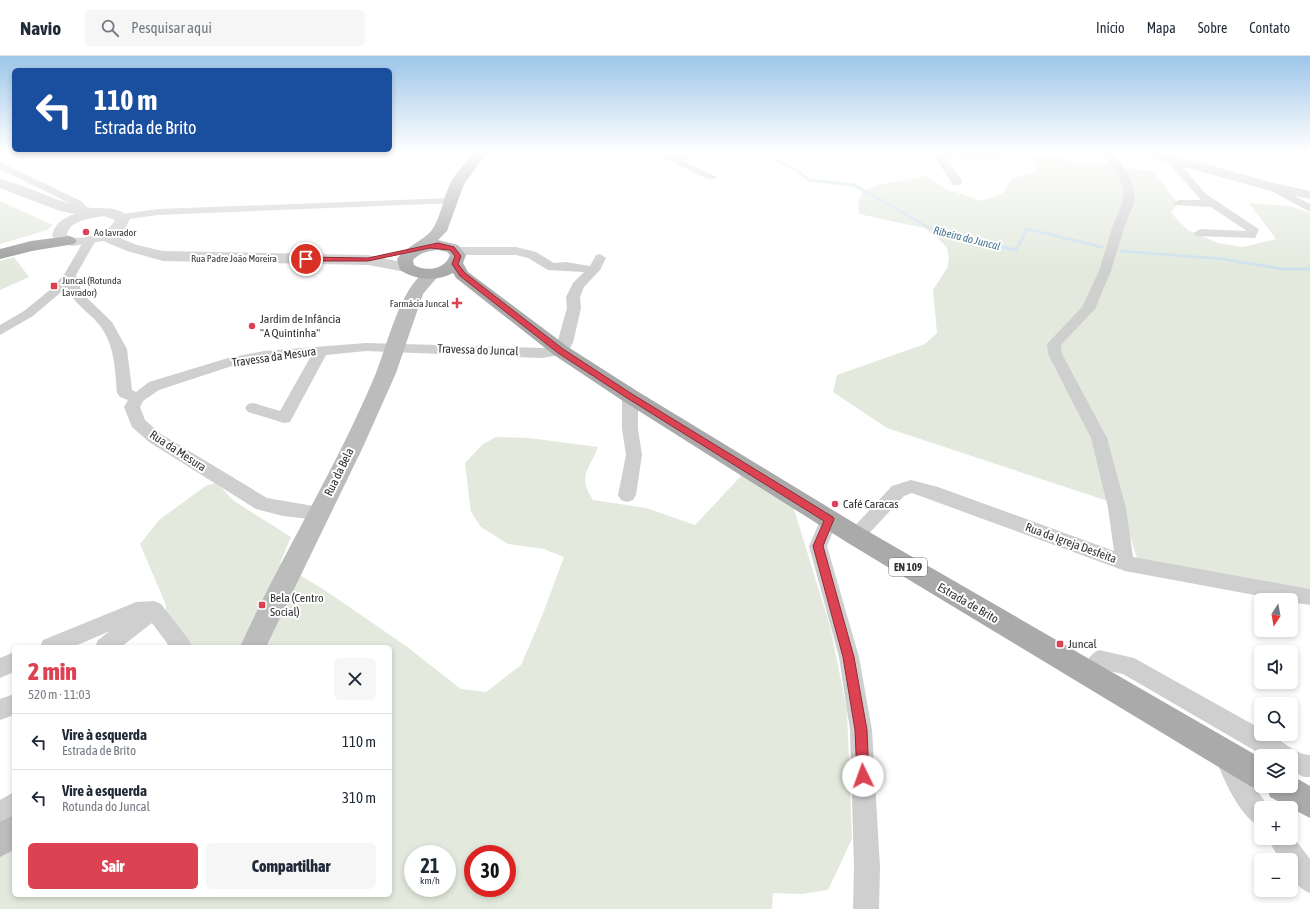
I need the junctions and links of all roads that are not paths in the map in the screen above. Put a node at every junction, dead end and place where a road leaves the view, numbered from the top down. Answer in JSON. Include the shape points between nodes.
{"nodes":[{"id":1,"x":23,"y":192,"type":"edge"},
{"id":2,"x":54,"y":192,"type":"edge"},
{"id":3,"x":454,"y":192,"type":"edge"},
{"id":4,"x":1128,"y":192,"type":"edge"},
{"id":5,"x":1198,"y":192,"type":"edge"},
{"id":6,"x":1280,"y":192,"type":"edge"},
{"id":7,"x":1295,"y":192,"type":"edge"},
{"id":8,"x":0,"y":194,"type":"edge"},
{"id":9,"x":1310,"y":195,"type":"edge"},
{"id":10,"x":450,"y":201,"type":"junction"},
{"id":11,"x":1179,"y":203,"type":"dead end"},
{"id":12,"x":1213,"y":204,"type":"junction"},
{"id":13,"x":1310,"y":209,"type":"edge"},
{"id":14,"x":89,"y":213,"type":"junction"},
{"id":15,"x":122,"y":217,"type":"junction"},
{"id":16,"x":439,"y":231,"type":"junction"},
{"id":17,"x":65,"y":232,"type":"junction"},
{"id":18,"x":1200,"y":233,"type":"dead end"},
{"id":19,"x":97,"y":238,"type":"junction"},
{"id":20,"x":0,"y":249,"type":"edge"},
{"id":21,"x":417,"y":249,"type":"junction"},
{"id":22,"x":0,"y":254,"type":"edge"},
{"id":23,"x":600,"y":258,"type":"dead end"},
{"id":24,"x":368,"y":260,"type":"junction"},
{"id":25,"x":450,"y":263,"type":"junction"},
{"id":26,"x":408,"y":269,"type":"junction"},
{"id":27,"x":594,"y":270,"type":"junction"},
{"id":28,"x":70,"y":276,"type":"junction"},
{"id":29,"x":76,"y":294,"type":"junction"},
{"id":30,"x":415,"y":294,"type":"junction"},
{"id":31,"x":48,"y":298,"type":"junction"},
{"id":32,"x":0,"y":331,"type":"edge"},
{"id":33,"x":395,"y":347,"type":"junction"},
{"id":34,"x":322,"y":350,"type":"junction"},
{"id":35,"x":561,"y":351,"type":"junction"},
{"id":36,"x":630,"y":396,"type":"junction"},
{"id":37,"x":137,"y":398,"type":"junction"},
{"id":38,"x":253,"y":408,"type":"dead end"},
{"id":39,"x":627,"y":495,"type":"dead end"},
{"id":40,"x":320,"y":513,"type":"junction"},
{"id":41,"x":829,"y":519,"type":"junction"},
{"id":42,"x":856,"y":536,"type":"junction"},
{"id":43,"x":1125,"y":563,"type":"junction"},
{"id":44,"x":1310,"y":597,"type":"edge"},
{"id":45,"x":154,"y":610,"type":"junction"},
{"id":46,"x":55,"y":645,"type":"edge"},
{"id":47,"x":108,"y":645,"type":"edge"},
{"id":48,"x":180,"y":645,"type":"edge"},
{"id":49,"x":254,"y":645,"type":"edge"},
{"id":50,"x":12,"y":663,"type":"edge"},
{"id":51,"x":0,"y":668,"type":"edge"},
{"id":52,"x":1091,"y":674,"type":"junction"},
{"id":53,"x":12,"y":705,"type":"edge"},
{"id":54,"x":0,"y":710,"type":"edge"},
{"id":55,"x":1274,"y":749,"type":"edge"},
{"id":56,"x":1224,"y":753,"type":"junction"},
{"id":57,"x":1298,"y":763,"type":"edge"},
{"id":58,"x":1310,"y":766,"type":"edge"},
{"id":59,"x":1254,"y":771,"type":"edge"},
{"id":60,"x":1293,"y":793,"type":"edge"},
{"id":61,"x":1310,"y":803,"type":"edge"},
{"id":62,"x":12,"y":805,"type":"edge"},
{"id":63,"x":1254,"y":805,"type":"edge"},
{"id":64,"x":0,"y":814,"type":"edge"},
{"id":65,"x":12,"y":832,"type":"edge"},
{"id":66,"x":0,"y":841,"type":"edge"},
{"id":67,"x":1283,"y":845,"type":"edge"},
{"id":68,"x":1310,"y":880,"type":"edge"},
{"id":69,"x":866,"y":909,"type":"edge"}],
"edges":[{"from":1,"to":14,"type":"street","via":[[65,208]]},
{"from":2,"to":14,"type":"street","via":[[77,203]]},
{"from":3,"to":10,"type":"main road"},
{"from":4,"to":43,"type":"street","via":[[1129,201],[1088,309],[1054,344],[1055,354],[1099,438],[1117,508]]},
{"from":5,"to":12,"type":"street"},
{"from":6,"to":13,"type":"street"},
{"from":7,"to":9,"type":"street"},
{"from":8,"to":17,"type":"street","via":[[57,217]]},
{"from":10,"to":15,"type":"street","via":[[210,209]]},
{"from":10,"to":16,"type":"main road"},
{"from":11,"to":12,"type":"street"},
{"from":12,"to":18,"type":"street","via":[[1253,230],[1251,236]]},
{"from":14,"to":15,"type":"street","via":[[109,212]]},
{"from":14,"to":17,"type":"street","via":[[78,218]]},
{"from":15,"to":19,"type":"street","via":[[119,227]]},
{"from":16,"to":21,"type":"main road"},
{"from":16,"to":25,"type":"main road","number":"EN 109"},
{"from":17,"to":19,"type":"street"},
{"from":17,"to":20,"type":"highway"},
{"from":17,"to":22,"type":"highway","via":[[31,246]]},
{"from":19,"to":24,"type":"street","name":"Rua Padre João Moreira","via":[[144,252],[181,258]]},
{"from":19,"to":28,"type":"street"},
{"from":21,"to":24,"type":"street","name":"Rua Padre João Moreira"},
{"from":21,"to":25,"type":"main road","via":[[430,246]]},
{"from":21,"to":26,"type":"main road","via":[[405,259]]},
{"from":23,"to":27,"type":"street"},
{"from":24,"to":26,"type":"street","name":"Rua Padre João Moreira"},
{"from":25,"to":26,"type":"main road","via":[[417,273]]},
{"from":25,"to":27,"type":"street","via":[[483,252],[516,251],[532,255],[552,267]]},
{"from":25,"to":30,"type":"main road","name":"Rua da Bela","via":[[422,284]]},
{"from":25,"to":35,"type":"main road","name":"Estrada de Brito","number":"EN 109"},
{"from":26,"to":30,"type":"main road"},
{"from":27,"to":35,"type":"street","via":[[578,286],[573,297],[574,308],[566,343]]},
{"from":28,"to":29,"type":"street"},
{"from":28,"to":31,"type":"street"},
{"from":29,"to":31,"type":"street"},
{"from":29,"to":37,"type":"street","via":[[108,325],[120,348],[125,393]]},
{"from":30,"to":33,"type":"main road","name":"Rua da Bela"},
{"from":31,"to":32,"type":"street","via":[[20,320]]},
{"from":33,"to":34,"type":"street","name":"Travessa da Mesura"},
{"from":33,"to":35,"type":"street","name":"Travessa do Juncal"},
{"from":33,"to":40,"type":"main road","name":"Rua da Bela","via":[[386,373]]},
{"from":34,"to":37,"type":"street","name":"Travessa da Mesura","via":[[233,361],[154,386]]},
{"from":34,"to":38,"type":"street","via":[[284,418]]},
{"from":35,"to":36,"type":"main road","name":"Estrada de Brito","number":"EN 109"},
{"from":36,"to":39,"type":"street","via":[[630,429],[634,455]]},
{"from":36,"to":41,"type":"main road","name":"Estrada de Brito","number":"EN 109"},
{"from":37,"to":40,"type":"street","name":"Rua da Mesura","via":[[132,407],[138,423],[155,438],[262,504]]},
{"from":40,"to":49,"type":"main road","name":"Rua da Bela"},
{"from":41,"to":42,"type":"main road","name":"Estrada de Brito","number":"EN 109"},
{"from":41,"to":69,"type":"street","via":[[818,546],[849,657],[861,730],[867,867]]},
{"from":42,"to":43,"type":"street","name":"Rua da Igreja Desfeita","via":[[898,492],[911,486]]},
{"from":42,"to":52,"type":"main road","name":"Estrada de Brito","number":"EN 109"},
{"from":43,"to":44,"type":"street","name":"Rua da Igreja Desfeita"},
{"from":45,"to":46,"type":"street","via":[[136,611]]},
{"from":45,"to":47,"type":"street"},
{"from":45,"to":48,"type":"street"},
{"from":50,"to":51,"type":"street"},
{"from":52,"to":55,"type":"street","via":[[1099,660],[1127,665]]},
{"from":52,"to":56,"type":"main road","name":"Estrada de Brito","number":"EN 109"},
{"from":53,"to":54,"type":"street"},
{"from":56,"to":59,"type":"main road","name":"Estrada de Brito","number":"EN 109"},
{"from":56,"to":63,"type":"street","via":[[1242,789]]},
{"from":57,"to":58,"type":"street"},
{"from":60,"to":61,"type":"main road"},
{"from":62,"to":64,"type":"street"},
{"from":65,"to":66,"type":"main road"},
{"from":67,"to":68,"type":"street"}]}
